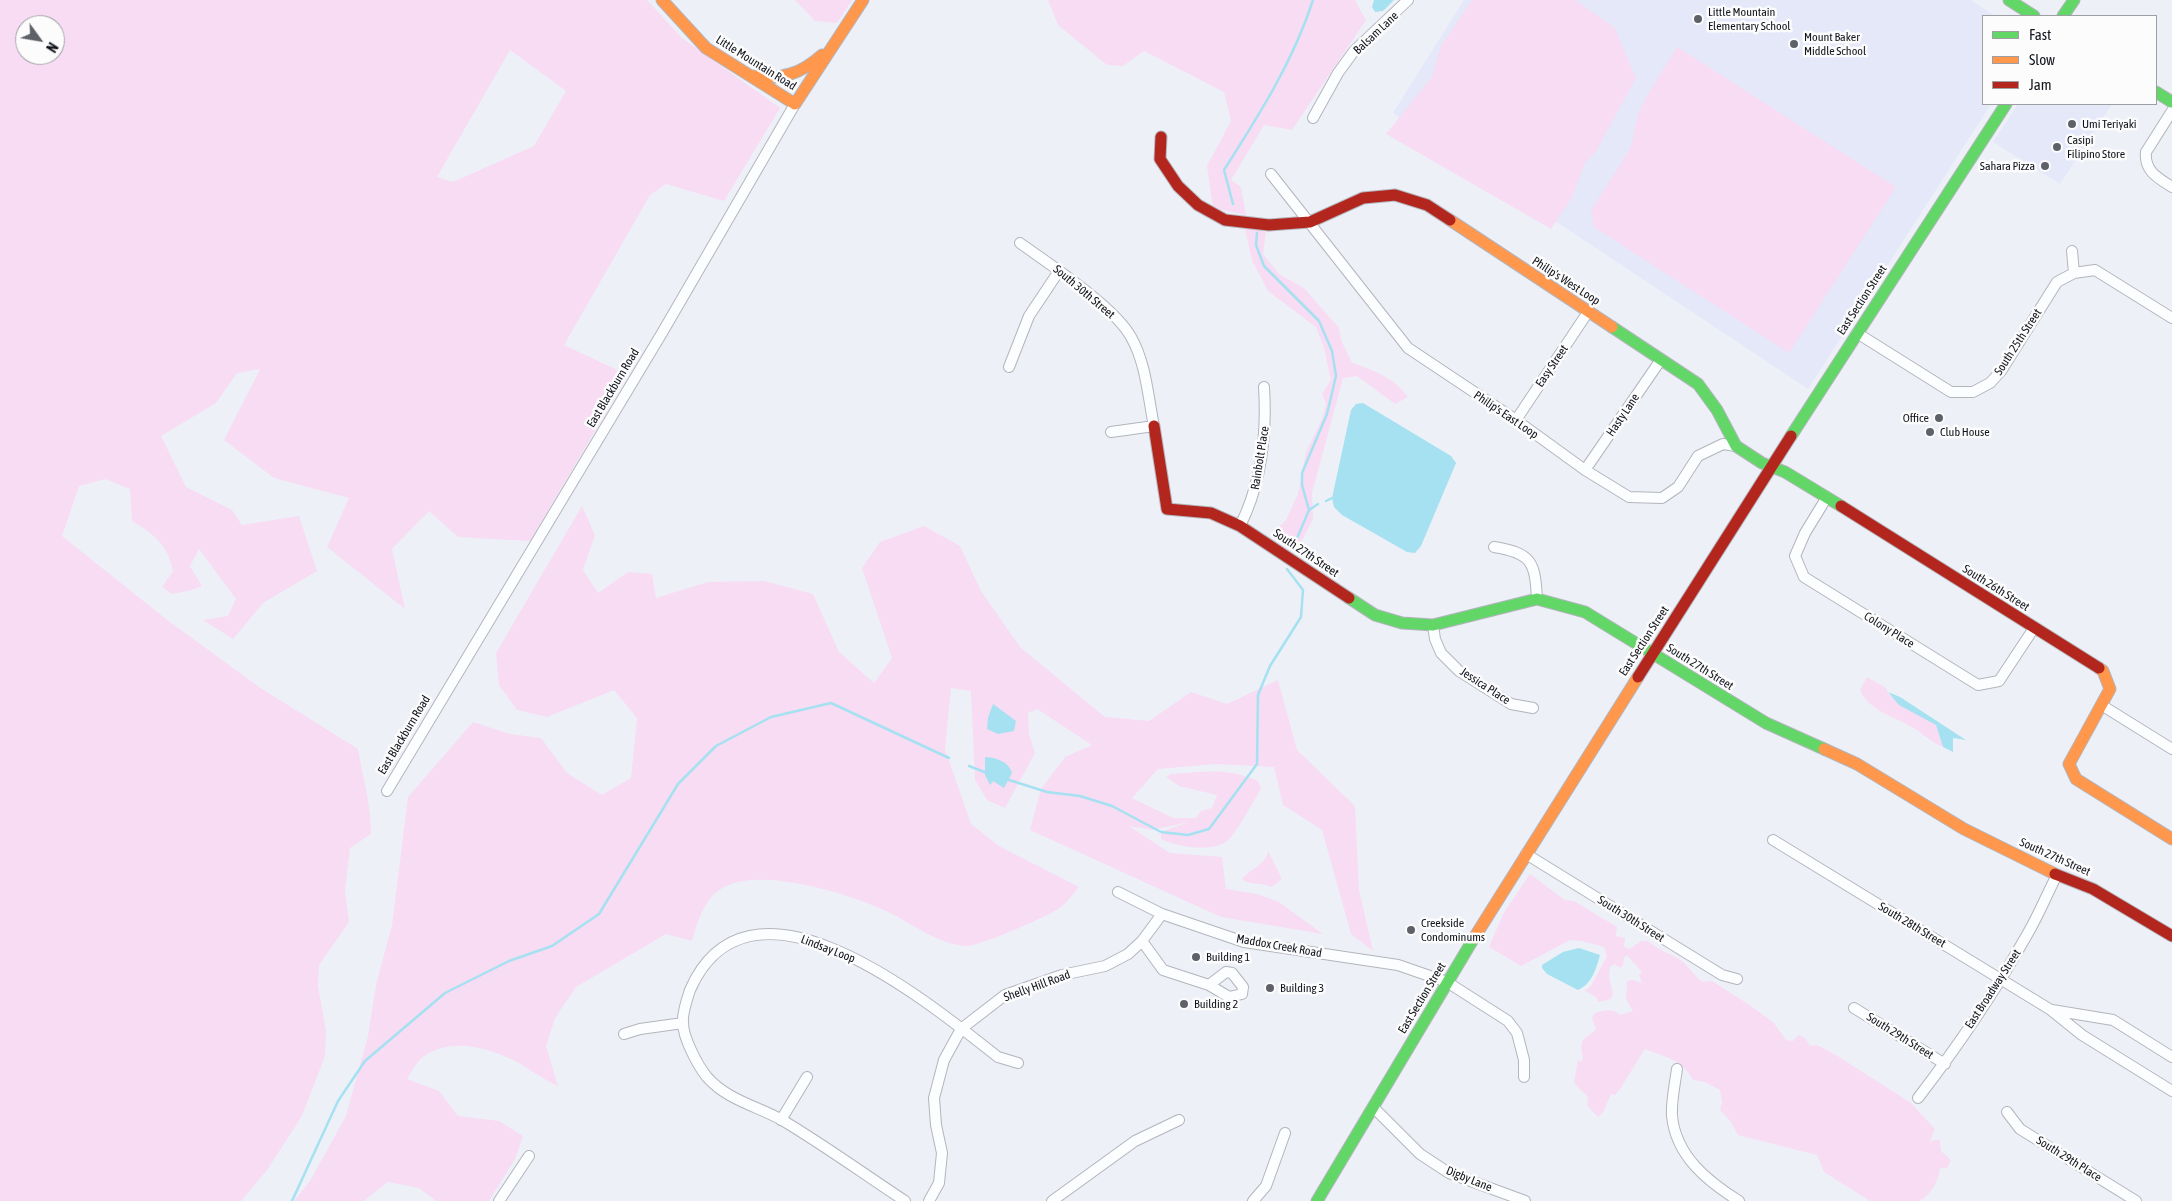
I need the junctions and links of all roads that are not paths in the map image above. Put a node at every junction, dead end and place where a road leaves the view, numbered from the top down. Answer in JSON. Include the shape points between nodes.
{"nodes":[{"id":1,"x":662,"y":0,"type":"edge"},
{"id":2,"x":863,"y":0,"type":"edge"},
{"id":3,"x":1408,"y":0,"type":"edge"},
{"id":4,"x":2009,"y":0,"type":"edge"},
{"id":5,"x":2074,"y":0,"type":"edge"},
{"id":6,"x":2032,"y":15,"type":"edge"},
{"id":7,"x":2064,"y":15,"type":"edge"},
{"id":8,"x":836,"y":42,"type":"junction"},
{"id":9,"x":746,"y":74,"type":"junction"},
{"id":10,"x":2157,"y":93,"type":"edge"},
{"id":11,"x":2172,"y":102,"type":"edge"},
{"id":12,"x":795,"y":104,"type":"junction"},
{"id":13,"x":2005,"y":105,"type":"edge"},
{"id":14,"x":2172,"y":111,"type":"edge"},
{"id":15,"x":1313,"y":118,"type":"dead end"},
{"id":16,"x":1161,"y":137,"type":"dead end"},
{"id":17,"x":1271,"y":174,"type":"dead end"},
{"id":18,"x":2172,"y":187,"type":"edge"},
{"id":19,"x":1310,"y":222,"type":"junction"},
{"id":20,"x":1020,"y":243,"type":"dead end"},
{"id":21,"x":2072,"y":252,"type":"dead end"},
{"id":22,"x":1059,"y":271,"type":"junction"},
{"id":23,"x":2074,"y":272,"type":"junction"},
{"id":24,"x":1588,"y":312,"type":"junction"},
{"id":25,"x":2172,"y":318,"type":"edge"},
{"id":26,"x":1857,"y":333,"type":"junction"},
{"id":27,"x":1660,"y":361,"type":"junction"},
{"id":28,"x":1009,"y":367,"type":"dead end"},
{"id":29,"x":1264,"y":387,"type":"dead end"},
{"id":30,"x":1516,"y":420,"type":"junction"},
{"id":31,"x":1154,"y":426,"type":"junction"},
{"id":32,"x":1111,"y":432,"type":"dead end"},
{"id":33,"x":1736,"y":446,"type":"junction"},
{"id":34,"x":1771,"y":467,"type":"junction"},
{"id":35,"x":1586,"y":470,"type":"junction"},
{"id":36,"x":1827,"y":498,"type":"junction"},
{"id":37,"x":1240,"y":526,"type":"junction"},
{"id":38,"x":1494,"y":547,"type":"dead end"},
{"id":39,"x":1537,"y":599,"type":"junction"},
{"id":40,"x":1434,"y":625,"type":"junction"},
{"id":41,"x":2034,"y":628,"type":"junction"},
{"id":42,"x":1652,"y":654,"type":"junction"},
{"id":43,"x":2103,"y":706,"type":"junction"},
{"id":44,"x":1533,"y":708,"type":"dead end"},
{"id":45,"x":2172,"y":749,"type":"edge"},
{"id":46,"x":387,"y":791,"type":"dead end"},
{"id":47,"x":2172,"y":839,"type":"edge"},
{"id":48,"x":1773,"y":840,"type":"dead end"},
{"id":49,"x":1526,"y":854,"type":"junction"},
{"id":50,"x":2057,"y":875,"type":"junction"},
{"id":51,"x":1118,"y":892,"type":"dead end"},
{"id":52,"x":1162,"y":914,"type":"junction"},
{"id":53,"x":2172,"y":936,"type":"edge"},
{"id":54,"x":1142,"y":942,"type":"junction"},
{"id":55,"x":1738,"y":979,"type":"dead end"},
{"id":56,"x":2000,"y":979,"type":"junction"},
{"id":57,"x":1447,"y":982,"type":"junction"},
{"id":58,"x":1209,"y":985,"type":"dead end"},
{"id":59,"x":1854,"y":1008,"type":"dead end"},
{"id":60,"x":2051,"y":1010,"type":"junction"},
{"id":61,"x":683,"y":1023,"type":"junction"},
{"id":62,"x":961,"y":1029,"type":"junction"},
{"id":63,"x":624,"y":1034,"type":"dead end"},
{"id":64,"x":2172,"y":1057,"type":"edge"},
{"id":65,"x":1018,"y":1062,"type":"dead end"},
{"id":66,"x":1945,"y":1064,"type":"junction"},
{"id":67,"x":1677,"y":1069,"type":"dead end"},
{"id":68,"x":807,"y":1077,"type":"dead end"},
{"id":69,"x":1524,"y":1077,"type":"dead end"},
{"id":70,"x":2172,"y":1092,"type":"edge"},
{"id":71,"x":1918,"y":1098,"type":"dead end"},
{"id":72,"x":1374,"y":1108,"type":"junction"},
{"id":73,"x":2007,"y":1112,"type":"dead end"},
{"id":74,"x":781,"y":1120,"type":"junction"},
{"id":75,"x":1179,"y":1120,"type":"dead end"},
{"id":76,"x":1284,"y":1133,"type":"dead end"},
{"id":77,"x":529,"y":1156,"type":"dead end"},
{"id":78,"x":499,"y":1201,"type":"edge"},
{"id":79,"x":905,"y":1201,"type":"edge"},
{"id":80,"x":929,"y":1201,"type":"edge"},
{"id":81,"x":1052,"y":1201,"type":"edge"},
{"id":82,"x":1253,"y":1201,"type":"edge"},
{"id":83,"x":1317,"y":1201,"type":"edge"},
{"id":84,"x":1525,"y":1201,"type":"edge"},
{"id":85,"x":1739,"y":1201,"type":"edge"},
{"id":86,"x":2136,"y":1201,"type":"edge"}],
"edges":[{"from":1,"to":9,"type":"street","name":"Little Mountain Road","via":[[706,48]]},
{"from":2,"to":8,"type":"street","name":"East Blackburn Road"},
{"from":3,"to":15,"type":"street","name":"Balsam Lane","via":[[1354,51],[1338,72]]},
{"from":4,"to":6,"type":"street"},
{"from":5,"to":7,"type":"street"},
{"from":8,"to":9,"type":"street","via":[[795,75],[778,79]]},
{"from":8,"to":12,"type":"street","name":"East Blackburn Road"},
{"from":9,"to":12,"type":"street","name":"Little Mountain Road"},
{"from":10,"to":11,"type":"street"},
{"from":12,"to":46,"type":"street","name":"East Blackburn Road","via":[[662,333]]},
{"from":13,"to":26,"type":"street","name":"East Section Street"},
{"from":14,"to":18,"type":"street","via":[[2146,152],[2145,160],[2152,173]]},
{"from":16,"to":19,"type":"street","via":[[1160,159],[1178,186],[1198,205],[1225,220],[1269,225]]},
{"from":17,"to":19,"type":"street","name":"Philip's East Loop"},
{"from":19,"to":24,"type":"street","name":"Philip's West Loop","via":[[1363,198],[1395,195],[1427,206]]},
{"from":19,"to":30,"type":"street","name":"Philip's East Loop","via":[[1408,348]]},
{"from":20,"to":22,"type":"street","name":"South 30th Street"},
{"from":21,"to":23,"type":"street"},
{"from":22,"to":28,"type":"street","via":[[1029,316]]},
{"from":22,"to":31,"type":"street","name":"South 30th Street","via":[[1111,314],[1131,336],[1143,370]]},
{"from":23,"to":25,"type":"street","via":[[2095,270]]},
{"from":23,"to":26,"type":"street","name":"South 25th Street","via":[[2057,282],[2001,371],[1990,383],[1973,392],[1951,392]]},
{"from":24,"to":27,"type":"street","name":"Philip's West Loop"},
{"from":24,"to":30,"type":"street","name":"Easy Street"},
{"from":26,"to":34,"type":"street","name":"East Section Street"},
{"from":27,"to":33,"type":"street","name":"Philip's West Loop","via":[[1698,384],[1717,410]]},
{"from":27,"to":35,"type":"street","name":"Hasty Lane"},
{"from":29,"to":37,"type":"street","name":"Rainbolt Place","via":[[1266,417],[1256,485]]},
{"from":30,"to":35,"type":"street","name":"Philip's East Loop"},
{"from":31,"to":32,"type":"street"},
{"from":31,"to":37,"type":"street","name":"South 27th Street","via":[[1167,509],[1211,513]]},
{"from":33,"to":34,"type":"street"},
{"from":33,"to":35,"type":"street","name":"Philip's East Loop","via":[[1723,444],[1698,456],[1678,487],[1662,498],[1629,497]]},
{"from":34,"to":36,"type":"street","name":"South 26th Street"},
{"from":34,"to":42,"type":"street","name":"East Section Street"},
{"from":36,"to":41,"type":"street","name":"South 26th Street"},
{"from":36,"to":41,"type":"street","name":"Colony Place","via":[[1795,556],[1804,577],[1978,685],[1999,681]]},
{"from":37,"to":40,"type":"street","name":"South 27th Street","via":[[1375,615],[1402,623]]},
{"from":38,"to":39,"type":"street","via":[[1514,550],[1528,561],[1536,573]]},
{"from":39,"to":40,"type":"street","name":"South 27th Street"},
{"from":39,"to":42,"type":"street","name":"South 27th Street","via":[[1586,612]]},
{"from":40,"to":44,"type":"street","name":"Jessica Place","via":[[1441,653],[1459,671],[1511,704]]},
{"from":41,"to":43,"type":"street","name":"South 26th Street","via":[[2104,671],[2110,689]]},
{"from":42,"to":49,"type":"street","name":"East Section Street"},
{"from":42,"to":50,"type":"street","name":"South 27th Street","via":[[1766,723],[1857,764],[1964,829]]},
{"from":43,"to":45,"type":"street"},
{"from":43,"to":47,"type":"street","via":[[2079,740],[2069,764],[2076,779]]},
{"from":48,"to":56,"type":"street","name":"South 28th Street"},
{"from":49,"to":55,"type":"street","name":"South 30th Street","via":[[1714,970]]},
{"from":49,"to":57,"type":"street","name":"East Section Street"},
{"from":50,"to":53,"type":"street","name":"South 27th Street","via":[[2093,888]]},
{"from":50,"to":56,"type":"street","name":"East Broadway Street"},
{"from":51,"to":52,"type":"street","name":"Maddox Creek Road"},
{"from":52,"to":54,"type":"street","name":"Shelly Hill Road"},
{"from":52,"to":57,"type":"street","name":"Maddox Creek Road","via":[[1244,942],[1398,965]]},
{"from":54,"to":58,"type":"street","via":[[1163,970]]},
{"from":54,"to":62,"type":"street","name":"Shelly Hill Road","via":[[1105,966],[1062,975],[1005,995]]},
{"from":56,"to":60,"type":"street","name":"South 28th Street"},
{"from":56,"to":66,"type":"street","name":"East Broadway Street"},
{"from":57,"to":69,"type":"street","name":"Maddox Creek Road","via":[[1508,1021],[1517,1033],[1524,1060]]},
{"from":57,"to":72,"type":"street","name":"East Section Street"},
{"from":59,"to":66,"type":"street","name":"South 29th Street"},
{"from":60,"to":64,"type":"street","name":"South 28th Street","via":[[2113,1020]]},
{"from":60,"to":70,"type":"street","name":"South 28th Street","via":[[2082,1036]]},
{"from":61,"to":62,"type":"street","name":"Lindsay Loop","via":[[697,975],[711,959],[725,947],[768,933],[827,946],[861,962],[893,979]]},
{"from":61,"to":63,"type":"street","via":[[640,1028]]},
{"from":61,"to":74,"type":"street","name":"Lindsay Loop","via":[[695,1059],[722,1092]]},
{"from":62,"to":65,"type":"street","name":"Lindsay Loop","via":[[998,1057]]},
{"from":62,"to":80,"type":"street","name":"Shelly Hill Road","via":[[944,1060],[934,1098],[942,1153],[939,1183]]},
{"from":66,"to":71,"type":"street","name":"East Broadway Street"},
{"from":67,"to":85,"type":"street","via":[[1672,1116],[1682,1150],[1699,1172]]},
{"from":68,"to":74,"type":"street"},
{"from":72,"to":83,"type":"street","name":"East Section Street"},
{"from":72,"to":84,"type":"street","name":"Digby Lane","via":[[1420,1154],[1449,1173]]},
{"from":73,"to":86,"type":"street","name":"South 29th Place","via":[[2020,1129]]},
{"from":74,"to":79,"type":"street","name":"Lindsay Loop"},
{"from":75,"to":81,"type":"street","via":[[1135,1141]]},
{"from":76,"to":82,"type":"street","via":[[1266,1186]]},
{"from":77,"to":78,"type":"street"}]}
